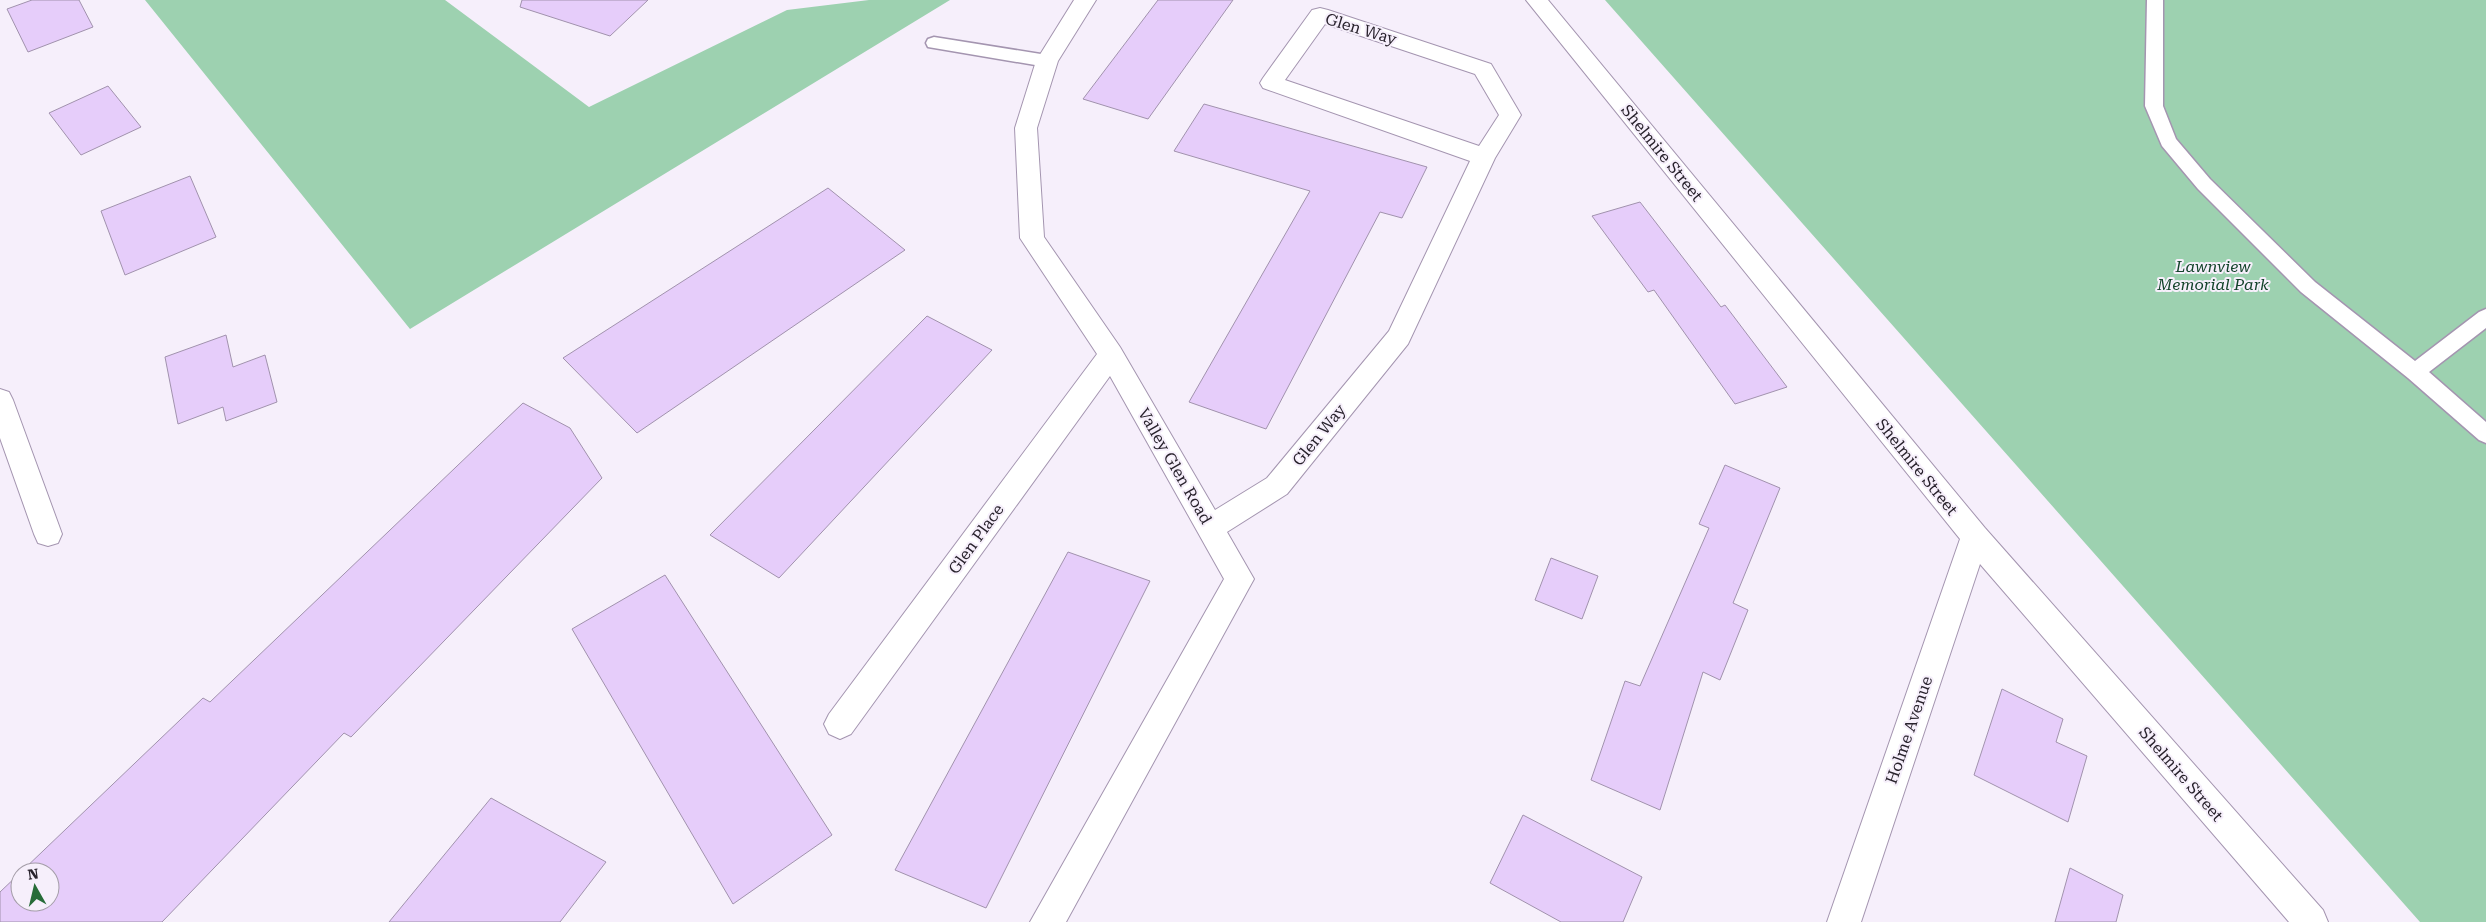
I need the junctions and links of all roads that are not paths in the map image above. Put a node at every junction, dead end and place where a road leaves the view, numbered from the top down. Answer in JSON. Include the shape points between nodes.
{"nodes":[{"id":1,"x":1085,"y":0,"type":"edge"},
{"id":2,"x":1537,"y":0,"type":"edge"},
{"id":3,"x":2155,"y":0,"type":"edge"},
{"id":4,"x":934,"y":43,"type":"dead end"},
{"id":5,"x":1047,"y":62,"type":"junction"},
{"id":6,"x":1484,"y":157,"type":"junction"},
{"id":7,"x":2486,"y":317,"type":"edge"},
{"id":8,"x":1112,"y":354,"type":"junction"},
{"id":9,"x":2414,"y":372,"type":"junction"},
{"id":10,"x":0,"y":400,"type":"edge"},
{"id":11,"x":2486,"y":434,"type":"edge"},
{"id":12,"x":1210,"y":528,"type":"junction"},
{"id":13,"x":48,"y":534,"type":"dead end"},
{"id":14,"x":1975,"y":538,"type":"junction"},
{"id":15,"x":840,"y":724,"type":"dead end"},
{"id":16,"x":1047,"y":922,"type":"edge"},
{"id":17,"x":1844,"y":922,"type":"edge"},
{"id":18,"x":2311,"y":922,"type":"edge"}],
"edges":[{"from":1,"to":5,"type":"street","name":"Valley Glen Road"},
{"from":2,"to":14,"type":"street","name":"Shelmire Street"},
{"from":3,"to":9,"type":"lane","via":[[2154,106],[2168,142],[2204,184],[2308,287]]},
{"from":4,"to":5,"type":"lane"},
{"from":5,"to":8,"type":"street","name":"Valley Glen Road","via":[[1026,128],[1032,238]]},
{"from":6,"to":6,"type":"street","name":"Glen Way","via":[[1510,115],[1483,69],[1320,15],[1271,83]]},
{"from":6,"to":12,"type":"street","name":"Glen Way","via":[[1399,337],[1277,486]]},
{"from":7,"to":9,"type":"lane"},
{"from":8,"to":12,"type":"street","name":"Valley Glen Road"},
{"from":8,"to":15,"type":"street","name":"Glen Place"},
{"from":9,"to":11,"type":"lane"},
{"from":10,"to":13,"type":"street"},
{"from":12,"to":16,"type":"street","name":"Valley Glen Road","via":[[1239,579]]},
{"from":14,"to":17,"type":"street","name":"Holme Avenue"},
{"from":14,"to":18,"type":"street","name":"Shelmire Street"}]}
